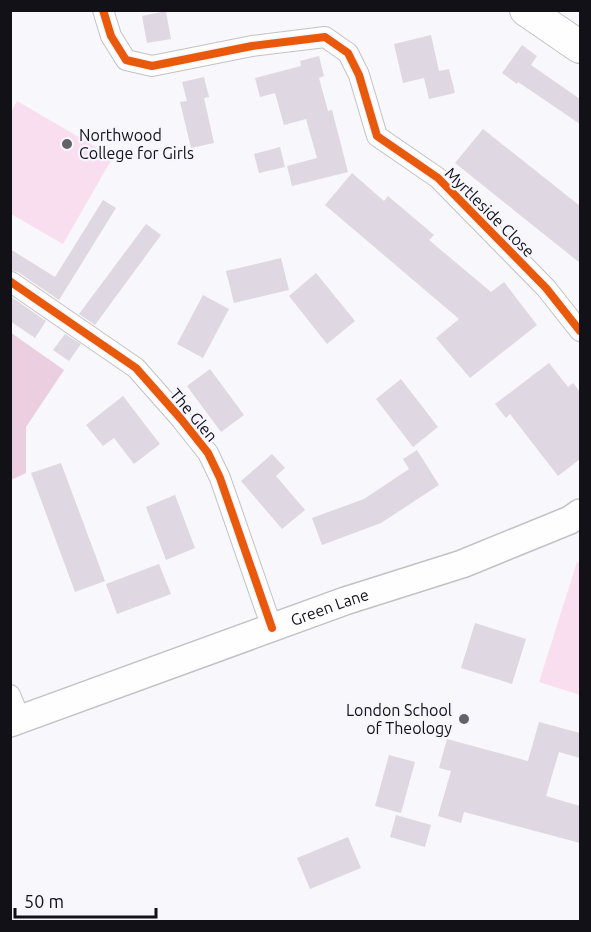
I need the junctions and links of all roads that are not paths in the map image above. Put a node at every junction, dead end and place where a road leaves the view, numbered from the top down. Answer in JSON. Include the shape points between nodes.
{"nodes":[{"id":1,"x":103,"y":10,"type":"edge"},
{"id":2,"x":526,"y":10,"type":"edge"},
{"id":3,"x":580,"y":47,"type":"edge"},
{"id":4,"x":11,"y":282,"type":"edge"},
{"id":5,"x":580,"y":331,"type":"edge"},
{"id":6,"x":580,"y":513,"type":"edge"},
{"id":7,"x":272,"y":628,"type":"junction"},
{"id":8,"x":14,"y":712,"type":"edge"}],
"edges":[{"from":1,"to":5,"type":"street","name":"Myrtleside Close","via":[[111,36],[126,60],[152,66],[252,46],[325,37],[348,53],[359,75],[377,136],[438,178],[546,288]]},
{"from":2,"to":3,"type":"main road"},
{"from":4,"to":7,"type":"street","name":"The Glen","via":[[136,369],[208,453]]},
{"from":6,"to":7,"type":"main road","name":"Green Lane","via":[[462,564]]},
{"from":7,"to":8,"type":"main road","name":"Green Lane"}]}
